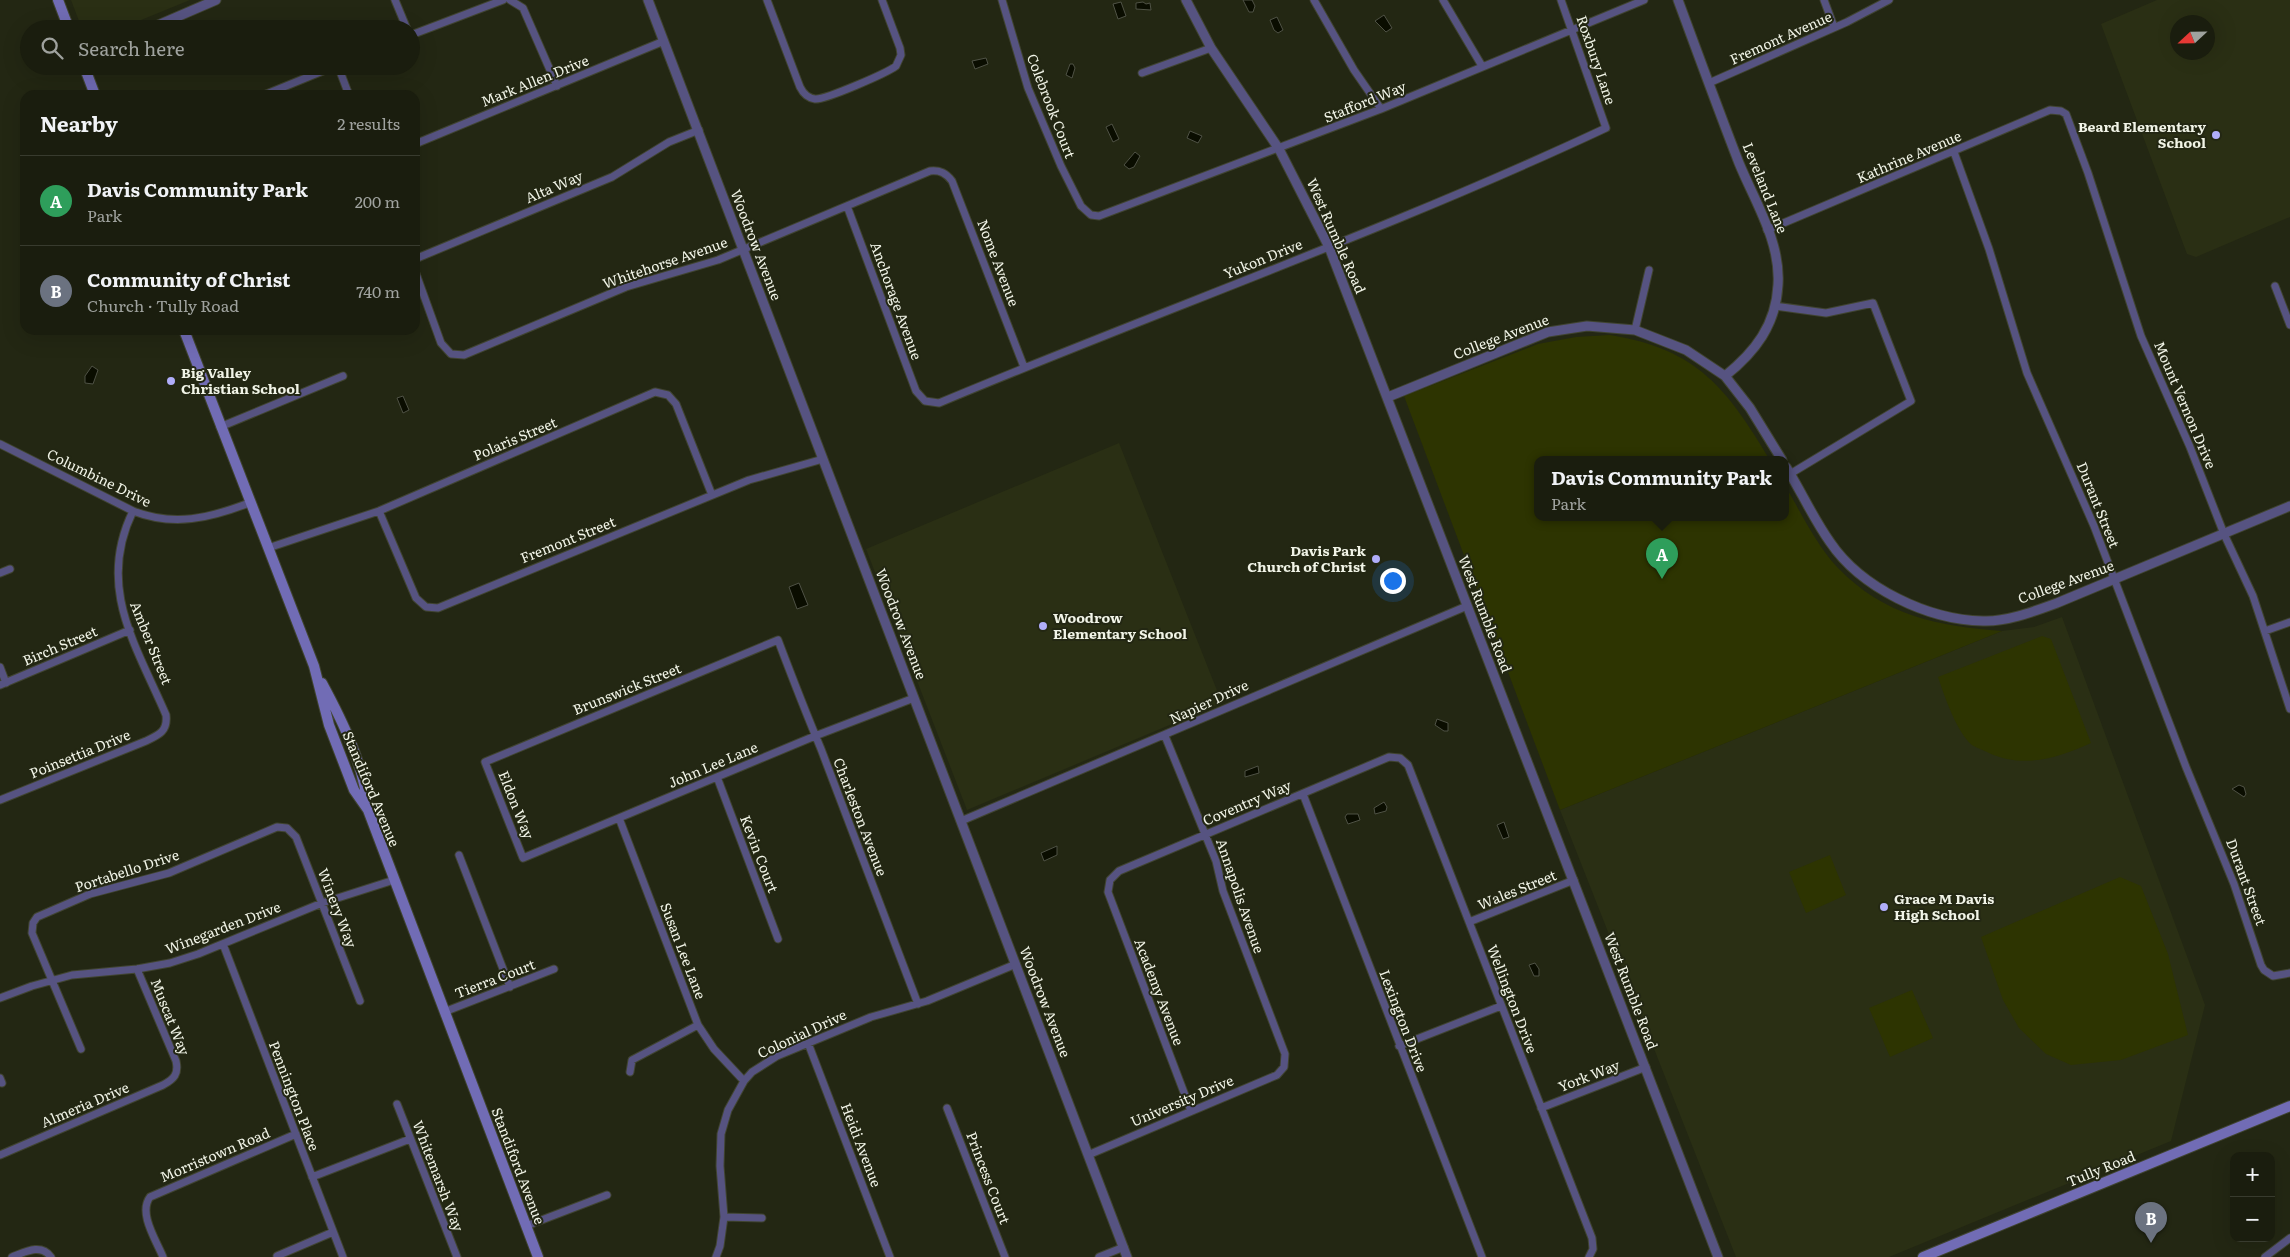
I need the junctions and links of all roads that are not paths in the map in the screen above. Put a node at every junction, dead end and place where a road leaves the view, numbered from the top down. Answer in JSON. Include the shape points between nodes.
{"nodes":[{"id":1,"x":58,"y":0,"type":"edge"},
{"id":2,"x":216,"y":0,"type":"edge"},
{"id":3,"x":395,"y":0,"type":"edge"},
{"id":4,"x":503,"y":0,"type":"edge"},
{"id":5,"x":512,"y":0,"type":"edge"},
{"id":6,"x":648,"y":0,"type":"edge"},
{"id":7,"x":767,"y":0,"type":"edge"},
{"id":8,"x":882,"y":0,"type":"edge"},
{"id":9,"x":1002,"y":0,"type":"edge"},
{"id":10,"x":1186,"y":0,"type":"edge"},
{"id":11,"x":1314,"y":0,"type":"edge"},
{"id":12,"x":1443,"y":0,"type":"edge"},
{"id":13,"x":1561,"y":0,"type":"edge"},
{"id":14,"x":1644,"y":0,"type":"edge"},
{"id":15,"x":1678,"y":0,"type":"edge"},
{"id":16,"x":1824,"y":0,"type":"edge"},
{"id":17,"x":1888,"y":0,"type":"edge"},
{"id":18,"x":66,"y":20,"type":"edge"},
{"id":19,"x":170,"y":20,"type":"edge"},
{"id":20,"x":403,"y":20,"type":"edge"},
{"id":21,"x":1834,"y":27,"type":"junction"},
{"id":22,"x":1573,"y":30,"type":"junction"},
{"id":23,"x":420,"y":32,"type":"edge"},
{"id":24,"x":664,"y":41,"type":"junction"},
{"id":25,"x":1211,"y":48,"type":"junction"},
{"id":26,"x":1482,"y":66,"type":"junction"},
{"id":27,"x":1142,"y":73,"type":"dead end"},
{"id":28,"x":87,"y":75,"type":"edge"},
{"id":29,"x":314,"y":75,"type":"edge"},
{"id":30,"x":340,"y":75,"type":"edge"},
{"id":31,"x":1709,"y":83,"type":"junction"},
{"id":32,"x":556,"y":86,"type":"junction"},
{"id":33,"x":93,"y":90,"type":"edge"},
{"id":34,"x":276,"y":90,"type":"edge"},
{"id":35,"x":347,"y":90,"type":"edge"},
{"id":36,"x":1381,"y":109,"type":"junction"},
{"id":37,"x":2061,"y":111,"type":"joint"},
{"id":38,"x":1606,"y":128,"type":"joint"},
{"id":39,"x":699,"y":130,"type":"junction"},
{"id":40,"x":420,"y":142,"type":"edge"},
{"id":41,"x":1279,"y":149,"type":"junction"},
{"id":42,"x":1954,"y":152,"type":"junction"},
{"id":43,"x":943,"y":172,"type":"joint"},
{"id":44,"x":847,"y":206,"type":"junction"},
{"id":45,"x":1091,"y":215,"type":"joint"},
{"id":46,"x":1768,"y":230,"type":"junction"},
{"id":47,"x":1329,"y":247,"type":"junction"},
{"id":48,"x":743,"y":249,"type":"junction"},
{"id":49,"x":420,"y":257,"type":"edge"},
{"id":50,"x":1649,"y":270,"type":"dead end"},
{"id":51,"x":420,"y":285,"type":"edge"},
{"id":52,"x":2275,"y":286,"type":"dead end"},
{"id":53,"x":1775,"y":306,"type":"junction"},
{"id":54,"x":2290,"y":326,"type":"edge"},
{"id":55,"x":1635,"y":330,"type":"junction"},
{"id":56,"x":186,"y":335,"type":"edge"},
{"id":57,"x":1024,"y":367,"type":"junction"},
{"id":58,"x":343,"y":376,"type":"dead end"},
{"id":59,"x":1725,"y":376,"type":"junction"},
{"id":60,"x":1388,"y":397,"type":"junction"},
{"id":61,"x":926,"y":402,"type":"joint"},
{"id":62,"x":220,"y":427,"type":"junction"},
{"id":63,"x":0,"y":444,"type":"edge"},
{"id":64,"x":1780,"y":456,"type":"edge"},
{"id":65,"x":823,"y":459,"type":"junction"},
{"id":66,"x":1789,"y":470,"type":"edge"},
{"id":67,"x":1789,"y":473,"type":"edge"},
{"id":68,"x":712,"y":495,"type":"junction"},
{"id":69,"x":249,"y":503,"type":"junction"},
{"id":70,"x":2290,"y":506,"type":"edge"},
{"id":71,"x":133,"y":510,"type":"junction"},
{"id":72,"x":378,"y":511,"type":"junction"},
{"id":73,"x":2224,"y":534,"type":"junction"},
{"id":74,"x":268,"y":548,"type":"junction"},
{"id":75,"x":10,"y":569,"type":"dead end"},
{"id":76,"x":0,"y":573,"type":"edge"},
{"id":77,"x":2114,"y":580,"type":"junction"},
{"id":78,"x":1467,"y":606,"type":"junction"},
{"id":79,"x":2290,"y":622,"type":"edge"},
{"id":80,"x":130,"y":630,"type":"junction"},
{"id":81,"x":2265,"y":631,"type":"junction"},
{"id":82,"x":778,"y":640,"type":"joint"},
{"id":83,"x":0,"y":666,"type":"edge"},
{"id":84,"x":3,"y":684,"type":"edge"},
{"id":85,"x":914,"y":698,"type":"junction"},
{"id":86,"x":2290,"y":709,"type":"edge"},
{"id":87,"x":166,"y":727,"type":"joint"},
{"id":88,"x":816,"y":736,"type":"junction"},
{"id":89,"x":1164,"y":736,"type":"junction"},
{"id":90,"x":1400,"y":758,"type":"joint"},
{"id":91,"x":485,"y":762,"type":"joint"},
{"id":92,"x":717,"y":777,"type":"junction"},
{"id":93,"x":1303,"y":794,"type":"junction"},
{"id":94,"x":0,"y":800,"type":"edge"},
{"id":95,"x":619,"y":818,"type":"junction"},
{"id":96,"x":961,"y":821,"type":"junction"},
{"id":97,"x":288,"y":828,"type":"joint"},
{"id":98,"x":1206,"y":834,"type":"junction"},
{"id":99,"x":459,"y":855,"type":"dead end"},
{"id":100,"x":523,"y":858,"type":"joint"},
{"id":101,"x":394,"y":880,"type":"junction"},
{"id":102,"x":1574,"y":880,"type":"junction"},
{"id":103,"x":1109,"y":882,"type":"joint"},
{"id":104,"x":322,"y":903,"type":"junction"},
{"id":105,"x":1469,"y":922,"type":"junction"},
{"id":106,"x":778,"y":939,"type":"dead end"},
{"id":107,"x":223,"y":944,"type":"junction"},
{"id":108,"x":1016,"y":964,"type":"junction"},
{"id":109,"x":137,"y":969,"type":"junction"},
{"id":110,"x":554,"y":969,"type":"dead end"},
{"id":111,"x":2290,"y":972,"type":"edge"},
{"id":112,"x":52,"y":981,"type":"junction"},
{"id":113,"x":510,"y":986,"type":"junction"},
{"id":114,"x":0,"y":998,"type":"edge"},
{"id":115,"x":360,"y":1001,"type":"dead end"},
{"id":116,"x":918,"y":1004,"type":"junction"},
{"id":117,"x":1501,"y":1006,"type":"junction"},
{"id":118,"x":444,"y":1012,"type":"junction"},
{"id":119,"x":698,"y":1025,"type":"junction"},
{"id":120,"x":808,"y":1043,"type":"junction"},
{"id":121,"x":1400,"y":1046,"type":"junction"},
{"id":122,"x":81,"y":1049,"type":"dead end"},
{"id":123,"x":1284,"y":1066,"type":"joint"},
{"id":124,"x":1646,"y":1067,"type":"junction"},
{"id":125,"x":630,"y":1072,"type":"dead end"},
{"id":126,"x":176,"y":1074,"type":"joint"},
{"id":127,"x":744,"y":1081,"type":"junction"},
{"id":128,"x":397,"y":1104,"type":"dead end"},
{"id":129,"x":2290,"y":1106,"type":"edge"},
{"id":130,"x":947,"y":1108,"type":"dead end"},
{"id":131,"x":1541,"y":1108,"type":"junction"},
{"id":132,"x":1191,"y":1111,"type":"junction"},
{"id":133,"x":296,"y":1134,"type":"junction"},
{"id":134,"x":410,"y":1139,"type":"junction"},
{"id":135,"x":0,"y":1155,"type":"edge"},
{"id":136,"x":1088,"y":1155,"type":"junction"},
{"id":137,"x":312,"y":1177,"type":"junction"},
{"id":138,"x":607,"y":1195,"type":"dead end"},
{"id":139,"x":724,"y":1217,"type":"junction"},
{"id":140,"x":762,"y":1218,"type":"dead end"},
{"id":141,"x":526,"y":1226,"type":"junction"},
{"id":142,"x":333,"y":1232,"type":"junction"},
{"id":143,"x":2290,"y":1238,"type":"edge"},
{"id":144,"x":1124,"y":1247,"type":"junction"},
{"id":145,"x":1590,"y":1255,"type":"edge"},
{"id":146,"x":277,"y":1256,"type":"dead end"},
{"id":147,"x":1930,"y":1256,"type":"edge"},
{"id":148,"x":12,"y":1257,"type":"edge"},
{"id":149,"x":51,"y":1257,"type":"edge"},
{"id":150,"x":162,"y":1257,"type":"edge"},
{"id":151,"x":343,"y":1257,"type":"edge"},
{"id":152,"x":457,"y":1257,"type":"edge"},
{"id":153,"x":538,"y":1257,"type":"edge"},
{"id":154,"x":716,"y":1257,"type":"edge"},
{"id":155,"x":890,"y":1257,"type":"edge"},
{"id":156,"x":1005,"y":1257,"type":"edge"},
{"id":157,"x":1100,"y":1257,"type":"edge"},
{"id":158,"x":1127,"y":1257,"type":"edge"},
{"id":159,"x":1482,"y":1257,"type":"edge"},
{"id":160,"x":1718,"y":1257,"type":"edge"},
{"id":161,"x":2265,"y":1257,"type":"edge"}],
"edges":[{"from":1,"to":18,"type":"main road"},
{"from":2,"to":19,"type":"street"},
{"from":3,"to":20,"type":"street"},
{"from":4,"to":23,"type":"street"},
{"from":5,"to":32,"type":"street","via":[[523,8]]},
{"from":6,"to":24,"type":"street","name":"Woodrow Avenue"},
{"from":7,"to":8,"type":"street","via":[[800,87],[806,96],[814,99],[896,66],[900,48]]},
{"from":9,"to":45,"type":"street","name":"Colebrook Court","via":[[1043,126],[1082,206]]},
{"from":10,"to":25,"type":"street","name":"West Rumble Road"},
{"from":11,"to":36,"type":"street","via":[[1354,70]]},
{"from":12,"to":26,"type":"street"},
{"from":13,"to":22,"type":"street","name":"Roxbury Lane"},
{"from":14,"to":22,"type":"street","name":"Stafford Way"},
{"from":15,"to":31,"type":"street","name":"Leveland Lane"},
{"from":16,"to":21,"type":"street"},
{"from":17,"to":21,"type":"street","name":"Fremont Avenue"},
{"from":21,"to":31,"type":"street","name":"Fremont Avenue"},
{"from":22,"to":26,"type":"street","name":"Stafford Way"},
{"from":22,"to":38,"type":"street","name":"Roxbury Lane"},
{"from":24,"to":32,"type":"street","name":"Mark Allen Drive"},
{"from":24,"to":39,"type":"street","name":"Woodrow Avenue"},
{"from":25,"to":27,"type":"street"},
{"from":25,"to":41,"type":"street","name":"West Rumble Road"},
{"from":26,"to":36,"type":"street","name":"Stafford Way"},
{"from":28,"to":33,"type":"main road"},
{"from":29,"to":34,"type":"street"},
{"from":30,"to":35,"type":"street"},
{"from":31,"to":46,"type":"street","name":"Leveland Lane"},
{"from":32,"to":40,"type":"street","name":"Mark Allen Drive"},
{"from":36,"to":41,"type":"street","name":"Stafford Way"},
{"from":37,"to":42,"type":"street","name":"Kathrine Avenue","via":[[2050,110]]},
{"from":37,"to":73,"type":"street","name":"Mount Vernon Drive","via":[[2068,118],[2078,145],[2141,336]]},
{"from":38,"to":47,"type":"street","name":"Yukon Drive"},
{"from":39,"to":48,"type":"street","name":"Woodrow Avenue"},
{"from":39,"to":49,"type":"street","name":"Alta Way","via":[[664,145],[612,177]]},
{"from":41,"to":45,"type":"street","name":"Stafford Way","via":[[1105,215]]},
{"from":41,"to":47,"type":"street","name":"West Rumble Road"},
{"from":42,"to":46,"type":"street","name":"Kathrine Avenue"},
{"from":42,"to":77,"type":"street","name":"Durant Street","via":[[1989,249],[2027,373],[2080,491]]},
{"from":43,"to":44,"type":"street","name":"Whitehorse Avenue","via":[[930,171]]},
{"from":43,"to":57,"type":"street","name":"Nome Avenue","via":[[952,181]]},
{"from":44,"to":48,"type":"street","name":"Whitehorse Avenue"},
{"from":44,"to":61,"type":"street","name":"Anchorage Avenue","via":[[916,391]]},
{"from":46,"to":53,"type":"street","name":"Leveland Lane","via":[[1779,275]]},
{"from":47,"to":57,"type":"street","name":"Yukon Drive"},
{"from":47,"to":60,"type":"street","name":"West Rumble Road"},
{"from":48,"to":51,"type":"street","name":"Whitehorse Avenue","via":[[692,269],[626,287],[464,354],[451,354],[441,343]]},
{"from":48,"to":65,"type":"street","name":"Woodrow Avenue"},
{"from":50,"to":55,"type":"street"},
{"from":52,"to":54,"type":"street"},
{"from":53,"to":59,"type":"street","name":"Leveland Lane","via":[[1759,343]]},
{"from":53,"to":66,"type":"street","via":[[1826,312],[1873,303],[1912,401]]},
{"from":55,"to":59,"type":"street","name":"College Avenue","via":[[1686,350]]},
{"from":55,"to":60,"type":"street","name":"College Avenue","via":[[1587,326],[1548,332]]},
{"from":56,"to":62,"type":"main road","name":"Standiford Avenue"},
{"from":57,"to":61,"type":"street","name":"Yukon Drive","via":[[939,403]]},
{"from":58,"to":62,"type":"street"},
{"from":59,"to":64,"type":"street","name":"College Avenue","via":[[1750,408]]},
{"from":60,"to":78,"type":"street","name":"West Rumble Road"},
{"from":62,"to":69,"type":"main road","name":"Standiford Avenue"},
{"from":63,"to":71,"type":"street","name":"Columbine Drive"},
{"from":65,"to":68,"type":"street","name":"Fremont Street","via":[[749,480]]},
{"from":65,"to":85,"type":"street","name":"Woodrow Avenue"},
{"from":67,"to":77,"type":"street","name":"College Avenue","via":[[1830,543],[1874,584],[1907,604],[1939,614],[1984,621],[2031,612]]},
{"from":68,"to":72,"type":"street","name":"Fremont Street","via":[[438,608],[420,604],[416,598]]},
{"from":68,"to":72,"type":"street","name":"Polaris Street","via":[[676,404],[668,394],[655,392]]},
{"from":69,"to":71,"type":"street","name":"Columbine Drive","via":[[216,515],[185,520],[153,517]]},
{"from":69,"to":74,"type":"main road","name":"Standiford Avenue"},
{"from":70,"to":73,"type":"street","name":"College Avenue"},
{"from":71,"to":80,"type":"street","name":"Amber Street","via":[[122,535],[117,562],[118,594]]},
{"from":72,"to":74,"type":"street","name":"Polaris Street"},
{"from":73,"to":77,"type":"street","name":"College Avenue"},
{"from":73,"to":81,"type":"street","name":"Mount Vernon Drive"},
{"from":74,"to":101,"type":"main road","name":"Standiford Avenue","via":[[314,666],[329,725],[354,790],[368,810]]},
{"from":75,"to":76,"type":"street"},
{"from":77,"to":111,"type":"street","name":"Durant Street","via":[[2234,884],[2261,965],[2270,975]]},
{"from":78,"to":89,"type":"street","name":"Napier Drive","via":[[1234,703]]},
{"from":78,"to":102,"type":"street","name":"West Rumble Road"},
{"from":79,"to":81,"type":"street"},
{"from":80,"to":84,"type":"street","name":"Birch Street"},
{"from":80,"to":87,"type":"street","name":"Amber Street","via":[[166,715]]},
{"from":81,"to":86,"type":"street","name":"Mount Vernon Drive"},
{"from":82,"to":88,"type":"street","name":"Charleston Avenue"},
{"from":82,"to":91,"type":"street","name":"Brunswick Street"},
{"from":83,"to":84,"type":"street"},
{"from":85,"to":88,"type":"street","name":"John Lee Lane"},
{"from":85,"to":96,"type":"street","name":"Woodrow Avenue"},
{"from":87,"to":94,"type":"street","name":"Poinsettia Drive","via":[[159,735],[146,741]]},
{"from":88,"to":92,"type":"street","name":"John Lee Lane"},
{"from":88,"to":116,"type":"street","name":"Charleston Avenue"},
{"from":89,"to":96,"type":"street","name":"Napier Drive"},
{"from":89,"to":98,"type":"street","name":"Annapolis Avenue"},
{"from":90,"to":93,"type":"street","name":"Coventry Way","via":[[1389,758]]},
{"from":90,"to":105,"type":"street","name":"Wellington Drive","via":[[1408,765]]},
{"from":91,"to":100,"type":"street","name":"Eldon Way"},
{"from":92,"to":95,"type":"street","name":"John Lee Lane"},
{"from":92,"to":106,"type":"street","name":"Kevin Court"},
{"from":93,"to":98,"type":"street","name":"Coventry Way"},
{"from":93,"to":121,"type":"street","name":"Lexington Drive"},
{"from":95,"to":100,"type":"street","name":"John Lee Lane"},
{"from":95,"to":119,"type":"street","name":"Susan Lee Lane"},
{"from":96,"to":108,"type":"street","name":"Woodrow Avenue"},
{"from":97,"to":104,"type":"street","name":"Winery Way","via":[[296,837]]},
{"from":97,"to":112,"type":"street","name":"Portabello Drive","via":[[277,827],[169,872],[90,894],[42,914],[33,922],[32,933]]},
{"from":98,"to":103,"type":"street","name":"Coventry Way","via":[[1118,871]]},
{"from":98,"to":123,"type":"street","name":"Annapolis Avenue","via":[[1223,892],[1285,1054]]},
{"from":99,"to":113,"type":"street"},
{"from":101,"to":104,"type":"street","name":"Winegarden Drive"},
{"from":101,"to":118,"type":"main road","name":"Standiford Avenue"},
{"from":102,"to":105,"type":"street","name":"Wales Street"},
{"from":102,"to":124,"type":"street","name":"West Rumble Road"},
{"from":103,"to":132,"type":"street","name":"Academy Avenue","via":[[1108,892]]},
{"from":104,"to":107,"type":"street","name":"Winegarden Drive"},
{"from":104,"to":115,"type":"street","name":"Winery Way"},
{"from":105,"to":117,"type":"street","name":"Wellington Drive"},
{"from":107,"to":109,"type":"street","name":"Winegarden Drive","via":[[170,963]]},
{"from":107,"to":133,"type":"street","name":"Pennington Place"},
{"from":108,"to":116,"type":"street","name":"Colonial Drive"},
{"from":108,"to":136,"type":"street","name":"Woodrow Avenue"},
{"from":109,"to":112,"type":"street","name":"Winegarden Drive","via":[[92,972]]},
{"from":109,"to":126,"type":"street","name":"Muscat Way","via":[[176,1062]]},
{"from":110,"to":113,"type":"street","name":"Tierra Court"},
{"from":112,"to":114,"type":"street","name":"Winegarden Drive"},
{"from":112,"to":122,"type":"street"},
{"from":113,"to":118,"type":"street","name":"Tierra Court"},
{"from":116,"to":120,"type":"street","name":"Colonial Drive","via":[[888,1010]]},
{"from":117,"to":121,"type":"street"},
{"from":117,"to":131,"type":"street","name":"Wellington Drive"},
{"from":118,"to":141,"type":"main road","name":"Standiford Avenue"},
{"from":119,"to":125,"type":"street","via":[[632,1060]]},
{"from":119,"to":127,"type":"street","name":"Susan Lee Lane","via":[[714,1049]]},
{"from":120,"to":127,"type":"street","name":"Colonial Drive","via":[[765,1063]]},
{"from":120,"to":155,"type":"street","name":"Heidi Avenue"},
{"from":121,"to":159,"type":"street","name":"Lexington Drive"},
{"from":123,"to":132,"type":"street","name":"University Drive","via":[[1277,1075]]},
{"from":124,"to":131,"type":"street","name":"York Way"},
{"from":124,"to":160,"type":"street","name":"West Rumble Road"},
{"from":126,"to":135,"type":"street","name":"Almeria Drive","via":[[163,1085]]},
{"from":127,"to":139,"type":"street","name":"Colonial Drive","via":[[728,1110],[721,1134]]},
{"from":128,"to":134,"type":"street","name":"Whitemarsh Way"},
{"from":129,"to":147,"type":"main road","name":"Tully Road"},
{"from":130,"to":156,"type":"street","name":"Princess Court"},
{"from":131,"to":145,"type":"street","name":"Wellington Drive","via":[[1592,1238]]},
{"from":132,"to":136,"type":"street","name":"University Drive"},
{"from":133,"to":137,"type":"street","name":"Pennington Place"},
{"from":133,"to":150,"type":"street","name":"Morristown Road","via":[[155,1193],[146,1202],[145,1212]]},
{"from":134,"to":137,"type":"street"},
{"from":134,"to":152,"type":"street","name":"Whitemarsh Way"},
{"from":136,"to":144,"type":"street","name":"Woodrow Avenue"},
{"from":137,"to":142,"type":"street","name":"Pennington Place"},
{"from":138,"to":141,"type":"street"},
{"from":139,"to":140,"type":"street"},
{"from":139,"to":154,"type":"street","name":"Colonial Drive"},
{"from":141,"to":153,"type":"main road","name":"Standiford Avenue"},
{"from":142,"to":146,"type":"street"},
{"from":142,"to":151,"type":"street","name":"Pennington Place"},
{"from":143,"to":161,"type":"street"},
{"from":144,"to":157,"type":"street"},
{"from":144,"to":158,"type":"street","name":"Woodrow Avenue"},
{"from":148,"to":149,"type":"street","via":[[35,1249],[44,1250]]}]}
